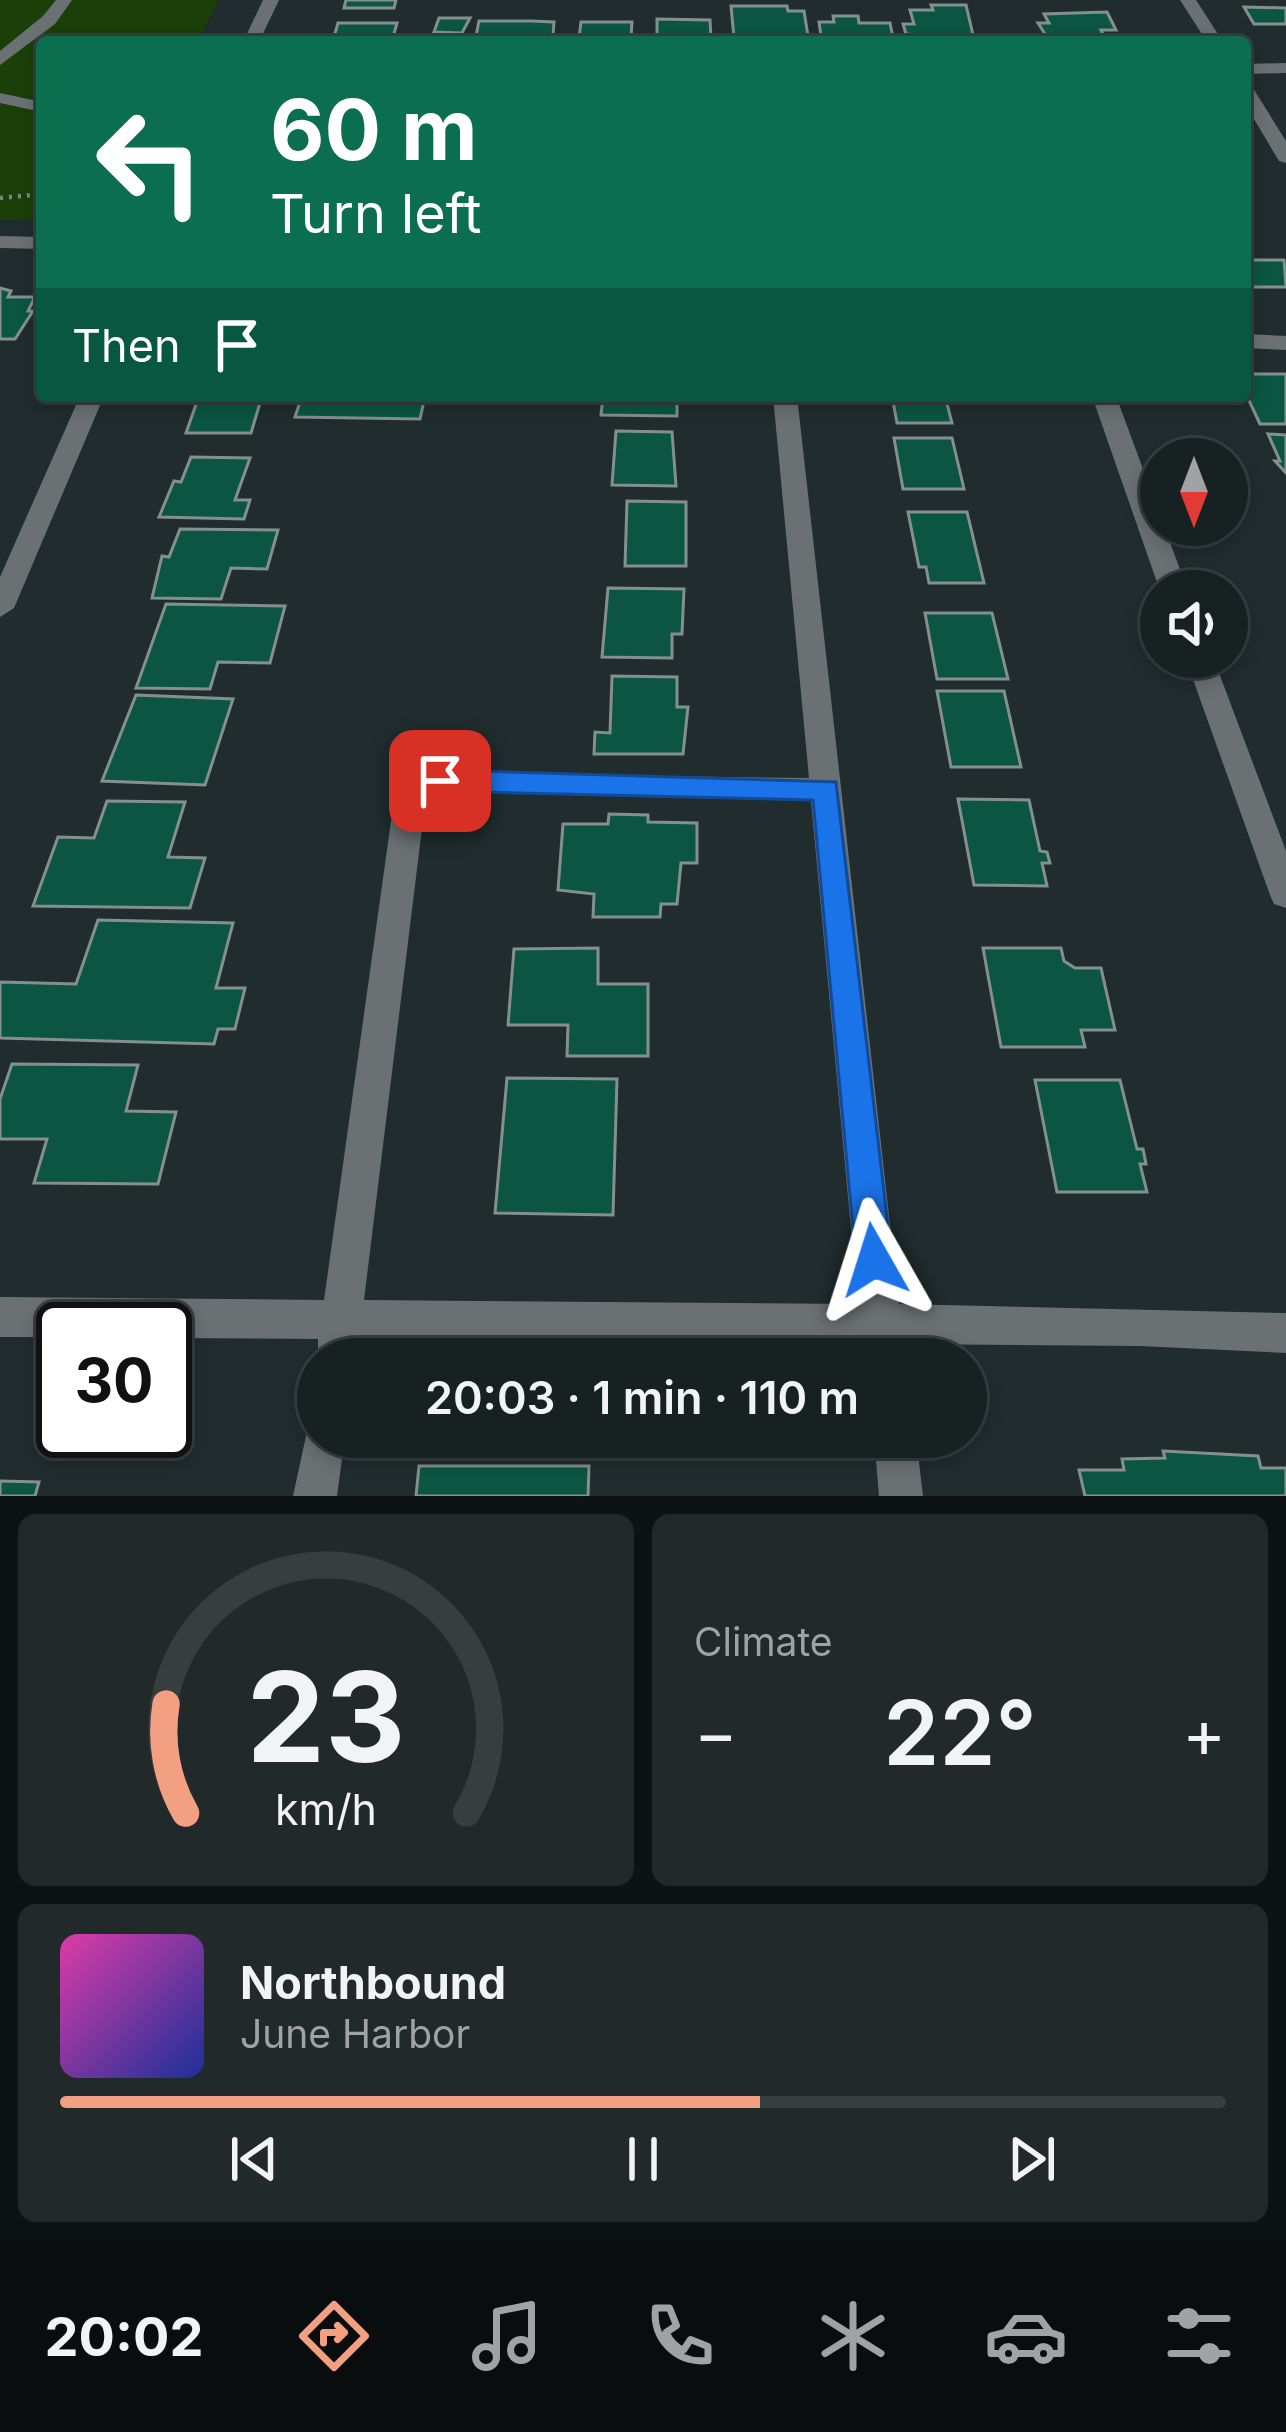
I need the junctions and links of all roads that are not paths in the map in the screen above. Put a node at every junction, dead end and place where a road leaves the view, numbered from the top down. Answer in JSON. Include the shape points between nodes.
{"nodes":[{"id":1,"x":64,"y":0,"type":"edge"},
{"id":2,"x":272,"y":0,"type":"edge"},
{"id":3,"x":1188,"y":0,"type":"edge"},
{"id":4,"x":254,"y":36,"type":"edge"},
{"id":5,"x":1211,"y":36,"type":"edge"},
{"id":6,"x":0,"y":60,"type":"edge"},
{"id":7,"x":1286,"y":68,"type":"edge"},
{"id":8,"x":1251,"y":69,"type":"edge"},
{"id":9,"x":0,"y":98,"type":"edge"},
{"id":10,"x":1251,"y":99,"type":"edge"},
{"id":11,"x":36,"y":106,"type":"edge"},
{"id":12,"x":1286,"y":157,"type":"edge"},
{"id":13,"x":0,"y":242,"type":"edge"},
{"id":14,"x":36,"y":243,"type":"edge"},
{"id":15,"x":1251,"y":340,"type":"edge"},
{"id":16,"x":1286,"y":343,"type":"edge"},
{"id":17,"x":89,"y":402,"type":"edge"},
{"id":18,"x":786,"y":402,"type":"edge"},
{"id":19,"x":1106,"y":402,"type":"edge"},
{"id":20,"x":1166,"y":570,"type":"edge"},
{"id":21,"x":0,"y":608,"type":"edge"},
{"id":22,"x":1207,"y":678,"type":"edge"},
{"id":23,"x":826,"y":790,"type":"junction"},
{"id":24,"x":1286,"y":896,"type":"edge"},
{"id":25,"x":0,"y":1317,"type":"edge"},
{"id":26,"x":1286,"y":1333,"type":"edge"},
{"id":27,"x":310,"y":1338,"type":"edge"},
{"id":28,"x":339,"y":1338,"type":"edge"},
{"id":29,"x":882,"y":1338,"type":"edge"},
{"id":30,"x":946,"y":1338,"type":"edge"},
{"id":31,"x":320,"y":1458,"type":"edge"},
{"id":32,"x":897,"y":1458,"type":"edge"},
{"id":33,"x":314,"y":1496,"type":"edge"},
{"id":34,"x":901,"y":1496,"type":"edge"}],
"edges":[{"from":1,"to":6,"type":"street"},
{"from":2,"to":4,"type":"street"},
{"from":3,"to":5,"type":"street"},
{"from":7,"to":8,"type":"street"},
{"from":9,"to":11,"type":"street"},
{"from":10,"to":12,"type":"street"},
{"from":13,"to":14,"type":"street"},
{"from":15,"to":16,"type":"street"},
{"from":17,"to":21,"type":"street"},
{"from":18,"to":23,"type":"street"},
{"from":19,"to":20,"type":"street"},
{"from":22,"to":24,"type":"street"},
{"from":23,"to":28,"type":"street","via":[[440,781],[409,807]]},
{"from":23,"to":29,"type":"street"},
{"from":25,"to":27,"type":"street"},
{"from":26,"to":30,"type":"street","via":[[1140,1326]]},
{"from":31,"to":33,"type":"street"},
{"from":32,"to":34,"type":"street"}]}
